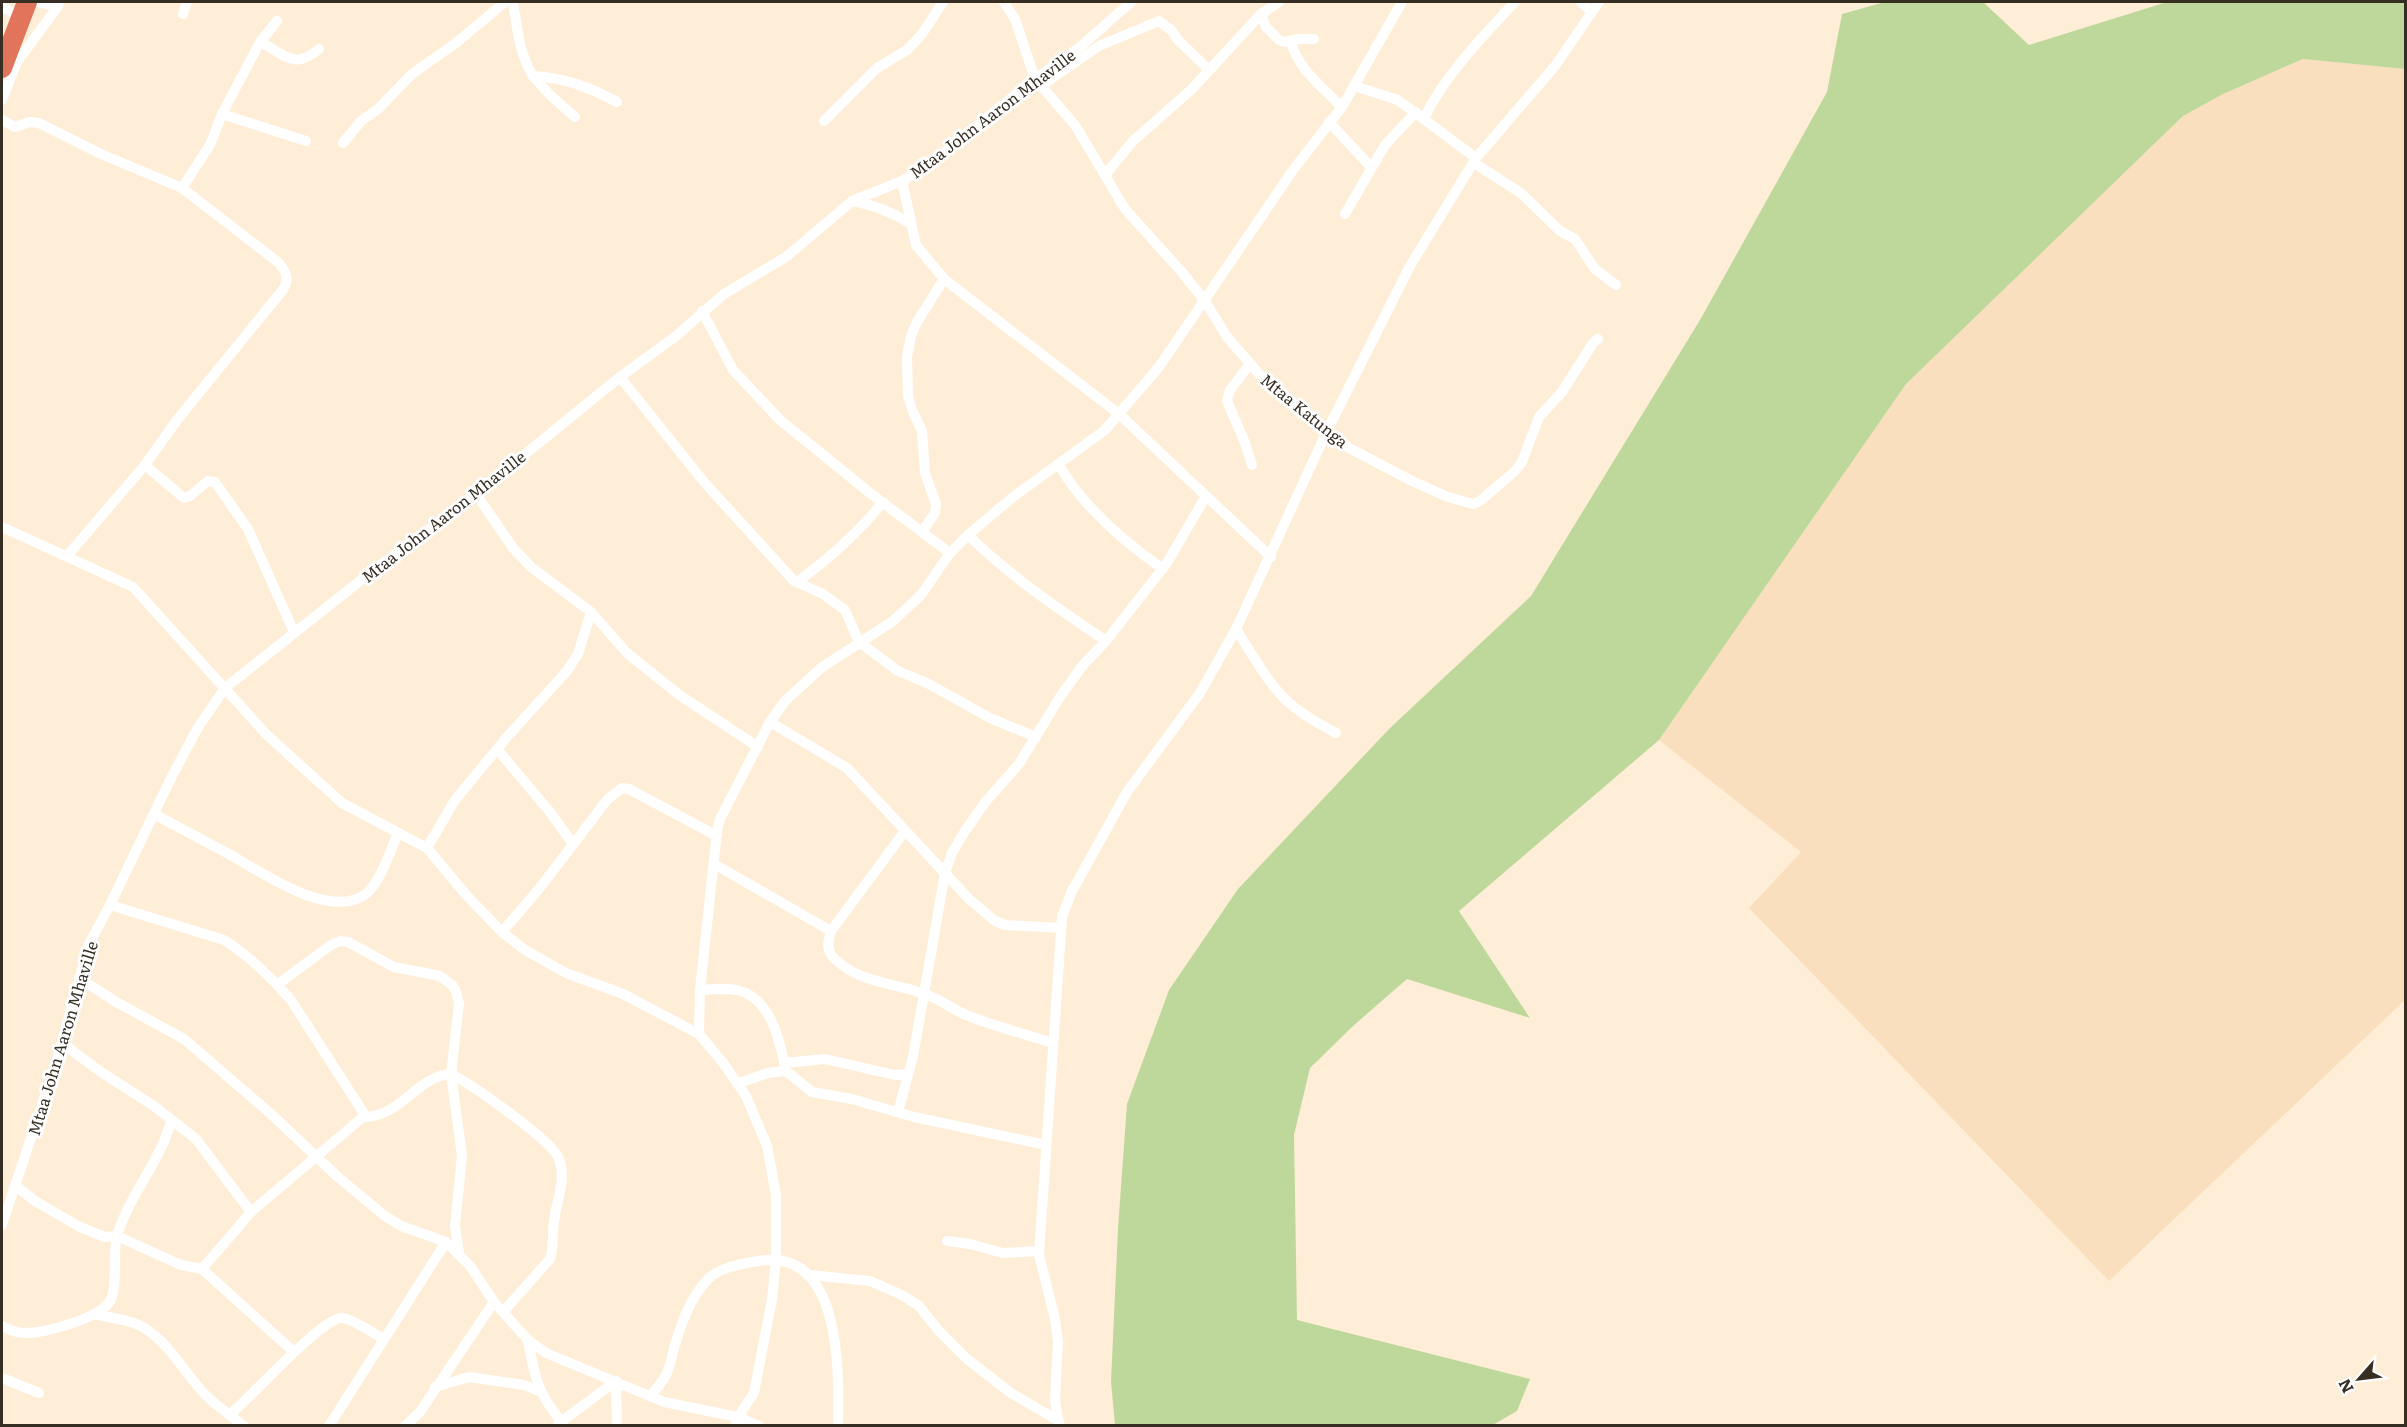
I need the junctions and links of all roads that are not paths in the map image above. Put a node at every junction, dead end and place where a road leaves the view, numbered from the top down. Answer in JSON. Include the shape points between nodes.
{"nodes":[{"id":1,"x":4,"y":2,"type":"edge"},
{"id":2,"x":38,"y":2,"type":"edge"},
{"id":3,"x":188,"y":2,"type":"edge"},
{"id":4,"x":505,"y":2,"type":"edge"},
{"id":5,"x":513,"y":2,"type":"edge"},
{"id":6,"x":943,"y":2,"type":"edge"},
{"id":7,"x":1004,"y":2,"type":"edge"},
{"id":8,"x":1131,"y":2,"type":"edge"},
{"id":9,"x":1279,"y":2,"type":"edge"},
{"id":10,"x":1402,"y":2,"type":"edge"},
{"id":11,"x":1515,"y":2,"type":"edge"},
{"id":12,"x":1581,"y":2,"type":"edge"},
{"id":13,"x":1599,"y":2,"type":"edge"},
{"id":14,"x":59,"y":4,"type":"edge"},
{"id":15,"x":2,"y":7,"type":"edge"},
{"id":16,"x":24,"y":9,"type":"edge"},
{"id":17,"x":1263,"y":9,"type":"edge"},
{"id":18,"x":1592,"y":12,"type":"junction"},
{"id":19,"x":183,"y":14,"type":"dead end"},
{"id":20,"x":277,"y":21,"type":"dead end"},
{"id":21,"x":1314,"y":39,"type":"dead end"},
{"id":22,"x":260,"y":42,"type":"junction"},
{"id":23,"x":1291,"y":42,"type":"junction"},
{"id":24,"x":319,"y":50,"type":"dead end"},
{"id":25,"x":2,"y":68,"type":"edge"},
{"id":26,"x":1209,"y":70,"type":"junction"},
{"id":27,"x":533,"y":76,"type":"junction"},
{"id":28,"x":1038,"y":82,"type":"junction"},
{"id":29,"x":1354,"y":86,"type":"junction"},
{"id":30,"x":2,"y":100,"type":"edge"},
{"id":31,"x":617,"y":102,"type":"dead end"},
{"id":32,"x":1342,"y":107,"type":"junction"},
{"id":33,"x":222,"y":114,"type":"junction"},
{"id":34,"x":1420,"y":115,"type":"junction"},
{"id":35,"x":575,"y":117,"type":"dead end"},
{"id":36,"x":2,"y":120,"type":"edge"},
{"id":37,"x":824,"y":120,"type":"dead end"},
{"id":38,"x":1329,"y":122,"type":"junction"},
{"id":39,"x":306,"y":141,"type":"dead end"},
{"id":40,"x":343,"y":144,"type":"dead end"},
{"id":41,"x":1475,"y":160,"type":"junction"},
{"id":42,"x":1371,"y":167,"type":"junction"},
{"id":43,"x":1105,"y":175,"type":"junction"},
{"id":44,"x":902,"y":181,"type":"junction"},
{"id":45,"x":182,"y":188,"type":"junction"},
{"id":46,"x":852,"y":201,"type":"junction"},
{"id":47,"x":1345,"y":214,"type":"dead end"},
{"id":48,"x":910,"y":223,"type":"junction"},
{"id":49,"x":944,"y":279,"type":"junction"},
{"id":50,"x":1616,"y":285,"type":"dead end"},
{"id":51,"x":1205,"y":301,"type":"junction"},
{"id":52,"x":702,"y":311,"type":"junction"},
{"id":53,"x":1598,"y":339,"type":"dead end"},
{"id":54,"x":1250,"y":364,"type":"junction"},
{"id":55,"x":620,"y":377,"type":"junction"},
{"id":56,"x":1119,"y":414,"type":"junction"},
{"id":57,"x":1327,"y":431,"type":"junction"},
{"id":58,"x":145,"y":465,"type":"junction"},
{"id":59,"x":1059,"y":465,"type":"junction"},
{"id":60,"x":1252,"y":465,"type":"dead end"},
{"id":61,"x":476,"y":494,"type":"junction"},
{"id":62,"x":1206,"y":496,"type":"junction"},
{"id":63,"x":883,"y":502,"type":"junction"},
{"id":64,"x":2,"y":527,"type":"edge"},
{"id":65,"x":922,"y":532,"type":"junction"},
{"id":66,"x":968,"y":535,"type":"junction"},
{"id":67,"x":950,"y":553,"type":"junction"},
{"id":68,"x":67,"y":556,"type":"junction"},
{"id":69,"x":1270,"y":557,"type":"junction"},
{"id":70,"x":1163,"y":569,"type":"junction"},
{"id":71,"x":797,"y":582,"type":"junction"},
{"id":72,"x":591,"y":612,"type":"junction"},
{"id":73,"x":1236,"y":629,"type":"junction"},
{"id":74,"x":294,"y":632,"type":"junction"},
{"id":75,"x":1106,"y":641,"type":"junction"},
{"id":76,"x":859,"y":642,"type":"junction"},
{"id":77,"x":225,"y":688,"type":"junction"},
{"id":78,"x":770,"y":722,"type":"junction"},
{"id":79,"x":1336,"y":733,"type":"dead end"},
{"id":80,"x":1036,"y":737,"type":"junction"},
{"id":81,"x":758,"y":747,"type":"junction"},
{"id":82,"x":497,"y":749,"type":"junction"},
{"id":83,"x":154,"y":814,"type":"junction"},
{"id":84,"x":905,"y":831,"type":"junction"},
{"id":85,"x":398,"y":833,"type":"junction"},
{"id":86,"x":717,"y":836,"type":"junction"},
{"id":87,"x":573,"y":844,"type":"junction"},
{"id":88,"x":427,"y":848,"type":"junction"},
{"id":89,"x":714,"y":864,"type":"junction"},
{"id":90,"x":945,"y":873,"type":"junction"},
{"id":91,"x":111,"y":905,"type":"junction"},
{"id":92,"x":1061,"y":928,"type":"junction"},
{"id":93,"x":831,"y":931,"type":"junction"},
{"id":94,"x":502,"y":932,"type":"junction"},
{"id":95,"x":79,"y":978,"type":"junction"},
{"id":96,"x":278,"y":984,"type":"junction"},
{"id":97,"x":700,"y":990,"type":"junction"},
{"id":98,"x":923,"y":993,"type":"junction"},
{"id":99,"x":699,"y":1034,"type":"junction"},
{"id":100,"x":62,"y":1043,"type":"junction"},
{"id":101,"x":1053,"y":1043,"type":"junction"},
{"id":102,"x":785,"y":1067,"type":"junction"},
{"id":103,"x":451,"y":1074,"type":"junction"},
{"id":104,"x":908,"y":1074,"type":"junction"},
{"id":105,"x":737,"y":1084,"type":"junction"},
{"id":106,"x":898,"y":1112,"type":"junction"},
{"id":107,"x":363,"y":1117,"type":"junction"},
{"id":108,"x":172,"y":1120,"type":"junction"},
{"id":109,"x":1046,"y":1145,"type":"junction"},
{"id":110,"x":316,"y":1156,"type":"junction"},
{"id":111,"x":15,"y":1185,"type":"junction"},
{"id":112,"x":251,"y":1212,"type":"junction"},
{"id":113,"x":2,"y":1225,"type":"edge"},
{"id":114,"x":117,"y":1236,"type":"junction"},
{"id":115,"x":946,"y":1241,"type":"dead end"},
{"id":116,"x":446,"y":1242,"type":"junction"},
{"id":117,"x":1040,"y":1251,"type":"junction"},
{"id":118,"x":459,"y":1253,"type":"junction"},
{"id":119,"x":776,"y":1258,"type":"junction"},
{"id":120,"x":202,"y":1269,"type":"junction"},
{"id":121,"x":809,"y":1275,"type":"junction"},
{"id":122,"x":494,"y":1302,"type":"junction"},
{"id":123,"x":502,"y":1312,"type":"junction"},
{"id":124,"x":93,"y":1314,"type":"junction"},
{"id":125,"x":2,"y":1326,"type":"edge"},
{"id":126,"x":384,"y":1339,"type":"junction"},
{"id":127,"x":528,"y":1340,"type":"junction"},
{"id":128,"x":294,"y":1352,"type":"junction"},
{"id":129,"x":2,"y":1378,"type":"edge"},
{"id":130,"x":616,"y":1382,"type":"junction"},
{"id":131,"x":435,"y":1387,"type":"junction"},
{"id":132,"x":541,"y":1392,"type":"junction"},
{"id":133,"x":39,"y":1393,"type":"dead end"},
{"id":134,"x":650,"y":1396,"type":"junction"},
{"id":135,"x":230,"y":1415,"type":"junction"},
{"id":136,"x":737,"y":1421,"type":"edge"},
{"id":137,"x":559,"y":1423,"type":"edge"},
{"id":138,"x":1059,"y":1423,"type":"edge"},
{"id":139,"x":244,"y":1425,"type":"edge"},
{"id":140,"x":329,"y":1425,"type":"edge"},
{"id":141,"x":405,"y":1425,"type":"edge"},
{"id":142,"x":617,"y":1425,"type":"edge"},
{"id":143,"x":759,"y":1425,"type":"edge"},
{"id":144,"x":838,"y":1425,"type":"edge"}],
"edges":[{"from":1,"to":15,"type":"street"},
{"from":2,"to":14,"type":"street"},
{"from":3,"to":19,"type":"street"},
{"from":4,"to":40,"type":"street","via":[[412,74],[361,121]]},
{"from":5,"to":27,"type":"street","via":[[526,65]]},
{"from":6,"to":37,"type":"street","via":[[907,50],[877,68]]},
{"from":7,"to":28,"type":"street","name":"Mtaa Katunga","via":[[1015,19]]},
{"from":8,"to":28,"type":"street","name":"Mtaa John Aaron Mhaville"},
{"from":9,"to":17,"type":"street"},
{"from":10,"to":29,"type":"street"},
{"from":11,"to":34,"type":"street"},
{"from":12,"to":18,"type":"street"},
{"from":13,"to":18,"type":"street"},
{"from":14,"to":30,"type":"street","via":[[17,62]]},
{"from":15,"to":16,"type":"street"},
{"from":16,"to":25,"type":"highway"},
{"from":17,"to":23,"type":"street","via":[[1266,27],[1279,40]]},
{"from":17,"to":26,"type":"street"},
{"from":18,"to":41,"type":"street","via":[[1555,66]]},
{"from":20,"to":22,"type":"street"},
{"from":21,"to":23,"type":"street"},
{"from":22,"to":24,"type":"street","via":[[298,61]]},
{"from":22,"to":33,"type":"street"},
{"from":23,"to":32,"type":"street","via":[[1303,67]]},
{"from":26,"to":28,"type":"street","via":[[1159,21],[1100,46]]},
{"from":26,"to":43,"type":"street","via":[[1192,90],[1133,141]]},
{"from":27,"to":31,"type":"street","via":[[558,77]]},
{"from":27,"to":35,"type":"street"},
{"from":28,"to":43,"type":"street","name":"Mtaa Katunga","via":[[1075,124]]},
{"from":28,"to":44,"type":"street","name":"Mtaa John Aaron Mhaville"},
{"from":29,"to":32,"type":"street"},
{"from":29,"to":34,"type":"street","via":[[1398,100]]},
{"from":32,"to":38,"type":"street"},
{"from":33,"to":39,"type":"street"},
{"from":33,"to":45,"type":"street","via":[[210,145]]},
{"from":34,"to":41,"type":"street"},
{"from":34,"to":42,"type":"street","via":[[1385,145]]},
{"from":36,"to":45,"type":"street","via":[[15,127],[39,123]]},
{"from":38,"to":42,"type":"street"},
{"from":38,"to":51,"type":"street"},
{"from":41,"to":50,"type":"street","via":[[1579,243],[1594,269]]},
{"from":41,"to":57,"type":"street","via":[[1410,266]]},
{"from":42,"to":47,"type":"street"},
{"from":43,"to":51,"type":"street","name":"Mtaa Katunga","via":[[1125,208]]},
{"from":44,"to":46,"type":"street","name":"Mtaa John Aaron Mhaville"},
{"from":44,"to":48,"type":"street"},
{"from":45,"to":58,"type":"street","via":[[279,263],[286,272],[287,284]]},
{"from":46,"to":48,"type":"street","via":[[895,214]]},
{"from":46,"to":52,"type":"street","name":"Mtaa John Aaron Mhaville","via":[[786,257]]},
{"from":48,"to":49,"type":"street","via":[[916,246]]},
{"from":49,"to":56,"type":"street"},
{"from":49,"to":65,"type":"street","via":[[917,322],[907,357],[908,396],[922,431],[925,473],[936,504],[935,513]]},
{"from":51,"to":54,"type":"street","name":"Mtaa Katunga","via":[[1227,337]]},
{"from":51,"to":56,"type":"street","via":[[1159,367]]},
{"from":52,"to":55,"type":"street","name":"Mtaa John Aaron Mhaville","via":[[676,336]]},
{"from":52,"to":63,"type":"street","via":[[733,370],[772,411]]},
{"from":53,"to":57,"type":"street","name":"Mtaa Katunga","via":[[1562,392],[1539,417],[1522,462],[1473,504],[1412,481],[1349,448]]},
{"from":54,"to":57,"type":"street","name":"Mtaa Katunga","via":[[1267,383]]},
{"from":54,"to":60,"type":"street","via":[[1230,390],[1227,401]]},
{"from":55,"to":61,"type":"street","name":"Mtaa John Aaron Mhaville"},
{"from":55,"to":71,"type":"street","via":[[711,490]]},
{"from":56,"to":59,"type":"street","via":[[1105,430]]},
{"from":56,"to":62,"type":"street"},
{"from":57,"to":69,"type":"street"},
{"from":58,"to":68,"type":"street"},
{"from":58,"to":74,"type":"street","via":[[184,498],[208,481],[215,482],[248,529]]},
{"from":59,"to":66,"type":"street"},
{"from":59,"to":70,"type":"street","via":[[1100,517]]},
{"from":61,"to":72,"type":"street","via":[[531,567]]},
{"from":61,"to":74,"type":"street","name":"Mtaa John Aaron Mhaville"},
{"from":62,"to":69,"type":"street"},
{"from":62,"to":70,"type":"street"},
{"from":63,"to":65,"type":"street"},
{"from":63,"to":71,"type":"street","via":[[836,552]]},
{"from":64,"to":68,"type":"street"},
{"from":65,"to":67,"type":"street"},
{"from":66,"to":67,"type":"street"},
{"from":66,"to":75,"type":"street","via":[[1031,591]]},
{"from":67,"to":76,"type":"street","via":[[921,595],[893,621]]},
{"from":68,"to":77,"type":"street","via":[[133,587]]},
{"from":69,"to":73,"type":"street"},
{"from":70,"to":75,"type":"street"},
{"from":71,"to":76,"type":"street","via":[[845,610]]},
{"from":72,"to":81,"type":"street","via":[[627,653],[658,679]]},
{"from":72,"to":82,"type":"street","via":[[578,654],[567,671]]},
{"from":73,"to":79,"type":"street","via":[[1285,699]]},
{"from":73,"to":92,"type":"street","via":[[1200,693],[1127,792],[1071,893]]},
{"from":74,"to":77,"type":"street","name":"Mtaa John Aaron Mhaville"},
{"from":75,"to":80,"type":"street","via":[[1083,665]]},
{"from":76,"to":78,"type":"street","via":[[821,668],[785,701]]},
{"from":76,"to":80,"type":"street","via":[[898,671]]},
{"from":77,"to":83,"type":"street","name":"Mtaa John Aaron Mhaville","via":[[197,729]]},
{"from":77,"to":85,"type":"street","via":[[267,735],[342,803]]},
{"from":78,"to":81,"type":"street"},
{"from":78,"to":84,"type":"street","via":[[847,768]]},
{"from":80,"to":90,"type":"street","via":[[965,831]]},
{"from":81,"to":86,"type":"street","via":[[720,819]]},
{"from":82,"to":87,"type":"street"},
{"from":82,"to":88,"type":"street","via":[[455,800]]},
{"from":83,"to":85,"type":"street","via":[[287,888],[321,899],[350,900],[365,895],[376,882]]},
{"from":83,"to":91,"type":"street","name":"Mtaa John Aaron Mhaville"},
{"from":84,"to":90,"type":"street"},
{"from":84,"to":93,"type":"street"},
{"from":85,"to":88,"type":"street"},
{"from":86,"to":87,"type":"street","via":[[622,788],[607,800]]},
{"from":86,"to":89,"type":"street"},
{"from":87,"to":94,"type":"street"},
{"from":88,"to":94,"type":"street"},
{"from":89,"to":93,"type":"street"},
{"from":89,"to":97,"type":"street"},
{"from":90,"to":92,"type":"street","via":[[995,921]]},
{"from":90,"to":98,"type":"street"},
{"from":91,"to":95,"type":"street","name":"Mtaa John Aaron Mhaville","via":[[89,944]]},
{"from":91,"to":96,"type":"street","via":[[224,940]]},
{"from":92,"to":101,"type":"street"},
{"from":93,"to":98,"type":"street","via":[[828,951],[842,965],[887,986]]},
{"from":94,"to":99,"type":"street","via":[[546,963],[623,994]]},
{"from":95,"to":100,"type":"street","name":"Mtaa John Aaron Mhaville"},
{"from":95,"to":110,"type":"street","via":[[184,1039]]},
{"from":96,"to":103,"type":"street","via":[[340,941],[394,967],[440,976],[452,985],[459,1004]]},
{"from":96,"to":107,"type":"street","via":[[361,1108]]},
{"from":97,"to":99,"type":"street"},
{"from":97,"to":102,"type":"street","via":[[740,991],[756,1001],[778,1035]]},
{"from":98,"to":101,"type":"street","via":[[964,1014]]},
{"from":98,"to":104,"type":"street"},
{"from":99,"to":105,"type":"street"},
{"from":100,"to":108,"type":"street"},
{"from":100,"to":111,"type":"street","name":"Mtaa John Aaron Mhaville"},
{"from":101,"to":109,"type":"street"},
{"from":102,"to":104,"type":"street","via":[[825,1059],[895,1075]]},
{"from":102,"to":105,"type":"street"},
{"from":102,"to":106,"type":"street","via":[[812,1092]]},
{"from":103,"to":107,"type":"street","via":[[430,1081],[381,1116]]},
{"from":103,"to":118,"type":"street","via":[[462,1156],[454,1226]]},
{"from":103,"to":123,"type":"street","via":[[544,1140],[555,1151],[561,1167],[550,1259]]},
{"from":104,"to":106,"type":"street"},
{"from":105,"to":119,"type":"street","via":[[767,1146],[776,1195]]},
{"from":106,"to":109,"type":"street"},
{"from":107,"to":110,"type":"street"},
{"from":108,"to":112,"type":"street","via":[[203,1146]]},
{"from":108,"to":114,"type":"street"},
{"from":109,"to":117,"type":"street"},
{"from":110,"to":112,"type":"street"},
{"from":110,"to":116,"type":"street","via":[[385,1216]]},
{"from":111,"to":113,"type":"street","name":"Mtaa John Aaron Mhaville"},
{"from":111,"to":114,"type":"street","via":[[80,1227],[105,1237]]},
{"from":112,"to":120,"type":"street"},
{"from":114,"to":120,"type":"street"},
{"from":114,"to":124,"type":"street","via":[[114,1293],[110,1303]]},
{"from":115,"to":117,"type":"street","via":[[1003,1252]]},
{"from":116,"to":118,"type":"street"},
{"from":116,"to":126,"type":"street"},
{"from":117,"to":138,"type":"street","via":[[1058,1342],[1055,1400]]},
{"from":118,"to":122,"type":"street"},
{"from":119,"to":121,"type":"street"},
{"from":119,"to":134,"type":"street","via":[[717,1273],[706,1282],[683,1319],[668,1372]]},
{"from":119,"to":136,"type":"street","via":[[754,1393]]},
{"from":120,"to":128,"type":"street"},
{"from":121,"to":138,"type":"street","via":[[870,1281],[902,1295],[919,1306],[967,1359]]},
{"from":121,"to":144,"type":"street","via":[[830,1311],[837,1356]]},
{"from":122,"to":123,"type":"street"},
{"from":122,"to":131,"type":"street"},
{"from":123,"to":127,"type":"street"},
{"from":124,"to":125,"type":"street","via":[[36,1333],[20,1334]]},
{"from":124,"to":135,"type":"street","via":[[144,1327],[166,1346],[202,1391]]},
{"from":126,"to":128,"type":"street","via":[[341,1318]]},
{"from":126,"to":140,"type":"street"},
{"from":127,"to":130,"type":"street","via":[[546,1353]]},
{"from":127,"to":132,"type":"street"},
{"from":128,"to":135,"type":"street"},
{"from":129,"to":133,"type":"street"},
{"from":130,"to":134,"type":"street"},
{"from":130,"to":137,"type":"street"},
{"from":130,"to":142,"type":"street"},
{"from":131,"to":132,"type":"street","via":[[469,1377],[524,1385]]},
{"from":131,"to":141,"type":"street","via":[[420,1412]]},
{"from":132,"to":137,"type":"street"},
{"from":134,"to":136,"type":"street"},
{"from":135,"to":139,"type":"street"},
{"from":136,"to":143,"type":"street"}]}
